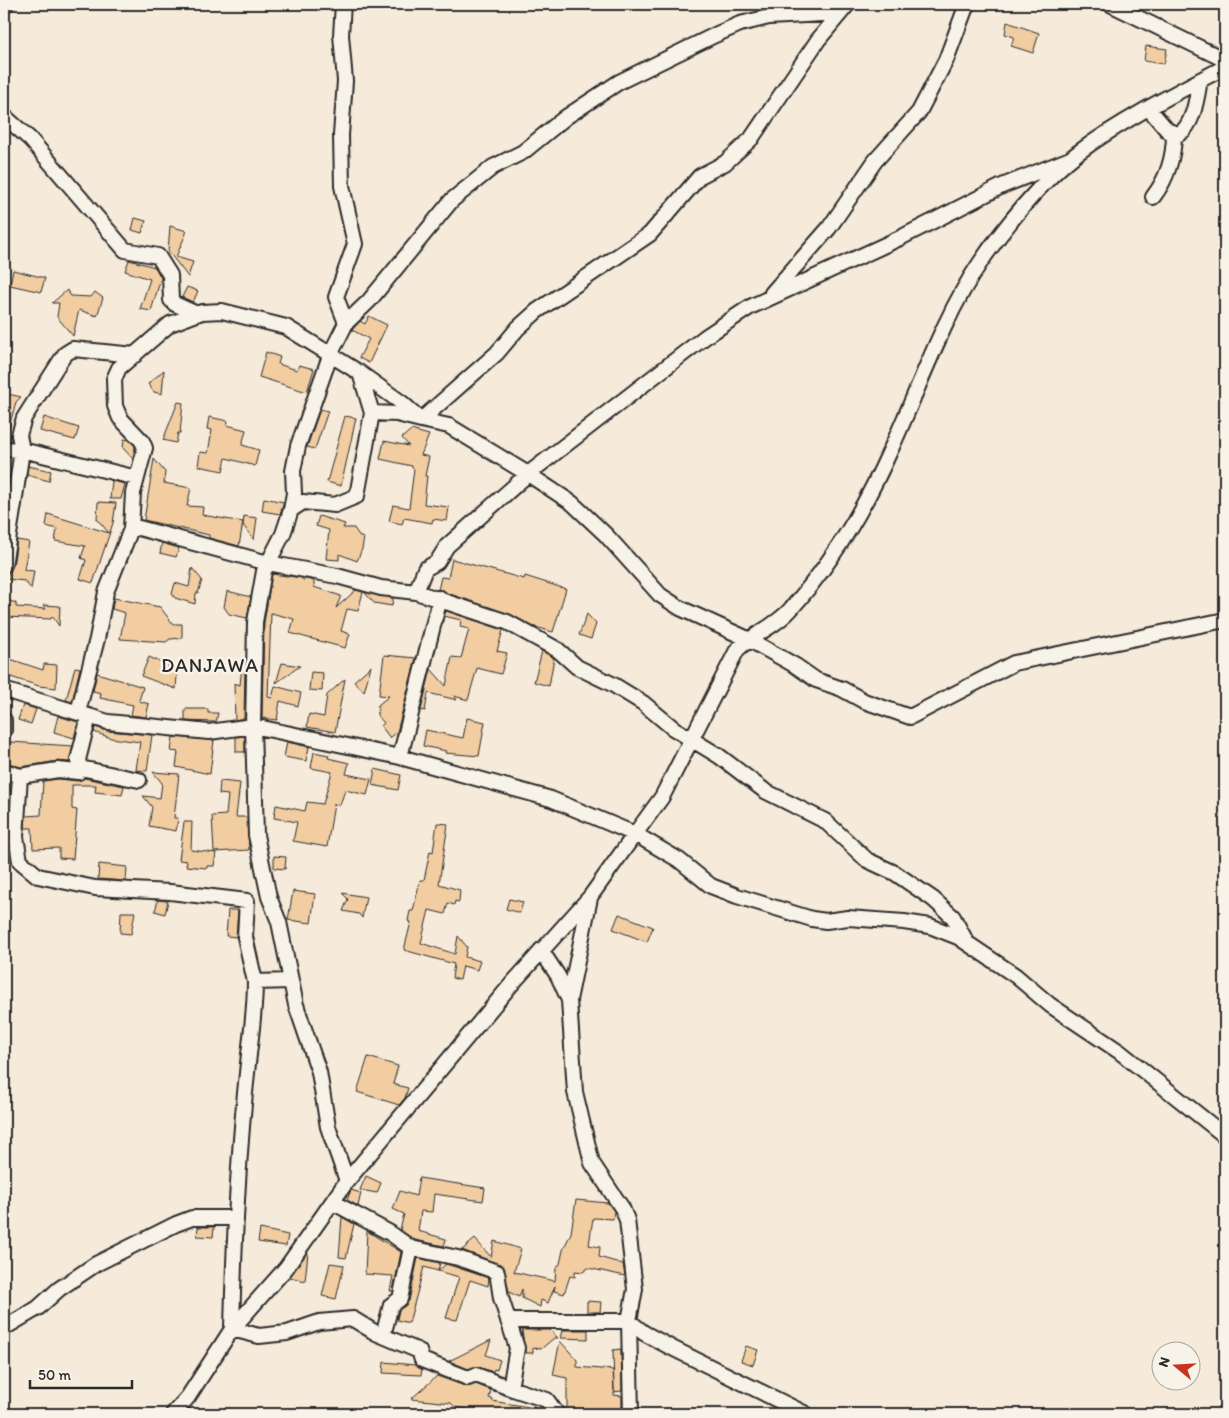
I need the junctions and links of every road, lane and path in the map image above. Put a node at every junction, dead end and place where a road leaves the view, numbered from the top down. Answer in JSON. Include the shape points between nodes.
{"nodes":[{"id":1,"x":343,"y":4,"type":"edge"},
{"id":2,"x":966,"y":4,"type":"edge"},
{"id":3,"x":1110,"y":4,"type":"edge"},
{"id":4,"x":844,"y":8,"type":"edge"},
{"id":5,"x":1225,"y":60,"type":"edge"},
{"id":6,"x":1225,"y":67,"type":"edge"},
{"id":7,"x":1200,"y":80,"type":"junction"},
{"id":8,"x":1149,"y":109,"type":"junction"},
{"id":9,"x":4,"y":116,"type":"edge"},
{"id":10,"x":1174,"y":134,"type":"junction"},
{"id":11,"x":1073,"y":158,"type":"junction"},
{"id":12,"x":1153,"y":197,"type":"dead end"},
{"id":13,"x":768,"y":298,"type":"junction"},
{"id":14,"x":197,"y":314,"type":"junction"},
{"id":15,"x":346,"y":323,"type":"junction"},
{"id":16,"x":331,"y":353,"type":"junction"},
{"id":17,"x":135,"y":355,"type":"junction"},
{"id":18,"x":360,"y":373,"type":"junction"},
{"id":19,"x":372,"y":413,"type":"junction"},
{"id":20,"x":421,"y":420,"type":"junction"},
{"id":21,"x":4,"y":449,"type":"edge"},
{"id":22,"x":22,"y":450,"type":"junction"},
{"id":23,"x":528,"y":474,"type":"junction"},
{"id":24,"x":137,"y":478,"type":"junction"},
{"id":25,"x":291,"y":510,"type":"junction"},
{"id":26,"x":131,"y":529,"type":"junction"},
{"id":27,"x":268,"y":563,"type":"junction"},
{"id":28,"x":4,"y":565,"type":"edge"},
{"id":29,"x":416,"y":592,"type":"junction"},
{"id":30,"x":440,"y":598,"type":"junction"},
{"id":31,"x":1225,"y":620,"type":"edge"},
{"id":32,"x":748,"y":639,"type":"junction"},
{"id":33,"x":4,"y":690,"type":"edge"},
{"id":34,"x":83,"y":714,"type":"junction"},
{"id":35,"x":4,"y":720,"type":"edge"},
{"id":36,"x":253,"y":726,"type":"junction"},
{"id":37,"x":4,"y":731,"type":"edge"},
{"id":38,"x":690,"y":738,"type":"junction"},
{"id":39,"x":400,"y":757,"type":"junction"},
{"id":40,"x":80,"y":768,"type":"junction"},
{"id":41,"x":4,"y":771,"type":"edge"},
{"id":42,"x":20,"y":776,"type":"junction"},
{"id":43,"x":139,"y":780,"type":"dead end"},
{"id":44,"x":635,"y":834,"type":"junction"},
{"id":45,"x":10,"y":838,"type":"edge"},
{"id":46,"x":590,"y":897,"type":"junction"},
{"id":47,"x":967,"y":943,"type":"junction"},
{"id":48,"x":541,"y":950,"type":"junction"},
{"id":49,"x":291,"y":981,"type":"junction"},
{"id":50,"x":255,"y":982,"type":"junction"},
{"id":51,"x":569,"y":1000,"type":"junction"},
{"id":52,"x":1225,"y":1136,"type":"edge"},
{"id":53,"x":347,"y":1181,"type":"junction"},
{"id":54,"x":334,"y":1203,"type":"junction"},
{"id":55,"x":235,"y":1218,"type":"junction"},
{"id":56,"x":411,"y":1248,"type":"junction"},
{"id":57,"x":508,"y":1321,"type":"junction"},
{"id":58,"x":629,"y":1321,"type":"junction"},
{"id":59,"x":4,"y":1328,"type":"edge"},
{"id":60,"x":232,"y":1329,"type":"junction"},
{"id":61,"x":383,"y":1336,"type":"junction"},
{"id":62,"x":510,"y":1388,"type":"junction"},
{"id":63,"x":188,"y":1397,"type":"junction"},
{"id":64,"x":172,"y":1414,"type":"edge"},
{"id":65,"x":186,"y":1414,"type":"edge"},
{"id":66,"x":557,"y":1414,"type":"edge"},
{"id":67,"x":631,"y":1414,"type":"edge"},
{"id":68,"x":806,"y":1414,"type":"edge"}],
"edges":[{"from":1,"to":15,"type":"street","via":[[340,35],[345,81],[342,186],[355,244],[336,297]]},
{"from":2,"to":13,"type":"street","via":[[946,60],[919,112],[875,161],[829,228]]},
{"from":3,"to":5,"type":"street"},
{"from":4,"to":15,"type":"street","via":[[769,17],[740,24],[619,82],[566,117],[523,152],[493,167],[452,200],[378,291]]},
{"from":4,"to":20,"type":"street","via":[[818,40],[751,139],[725,163],[700,176],[650,234],[562,293],[524,323],[497,353]]},
{"from":6,"to":7,"type":"street"},
{"from":7,"to":8,"type":"street"},
{"from":7,"to":10,"type":"street","via":[[1184,132]]},
{"from":8,"to":10,"type":"street"},
{"from":8,"to":11,"type":"street"},
{"from":9,"to":14,"type":"street","via":[[30,139],[125,250],[158,256],[170,274],[171,300]]},
{"from":10,"to":12,"type":"street","via":[[1174,150],[1165,178]]},
{"from":11,"to":13,"type":"street","via":[[1002,186],[900,238]]},
{"from":11,"to":32,"type":"street","via":[[1007,226],[979,264],[931,358],[868,497],[817,577],[789,612],[765,631]]},
{"from":13,"to":23,"type":"street","via":[[750,306],[705,337]]},
{"from":14,"to":16,"type":"street","via":[[222,311],[266,320],[286,327]]},
{"from":14,"to":17,"type":"street","via":[[170,324]]},
{"from":15,"to":16,"type":"street"},
{"from":16,"to":18,"type":"street"},
{"from":16,"to":25,"type":"street","via":[[298,446]]},
{"from":17,"to":22,"type":"street","via":[[81,349],[65,354],[24,418],[19,436]]},
{"from":17,"to":24,"type":"street","via":[[119,368],[113,391],[120,418],[145,448]]},
{"from":18,"to":19,"type":"street"},
{"from":18,"to":20,"type":"street"},
{"from":19,"to":20,"type":"street","via":[[398,414]]},
{"from":19,"to":25,"type":"street","via":[[357,496],[335,505],[303,502]]},
{"from":20,"to":23,"type":"street","via":[[448,426]]},
{"from":21,"to":22,"type":"street"},
{"from":22,"to":24,"type":"street"},
{"from":22,"to":28,"type":"street"},
{"from":23,"to":29,"type":"street","via":[[447,546],[437,562],[425,569]]},
{"from":23,"to":32,"type":"street","via":[[572,503],[660,594],[680,608]]},
{"from":24,"to":26,"type":"street","via":[[132,493]]},
{"from":25,"to":27,"type":"street"},
{"from":26,"to":27,"type":"street","via":[[139,528]]},
{"from":26,"to":34,"type":"street","via":[[106,592]]},
{"from":27,"to":29,"type":"street","via":[[381,588]]},
{"from":27,"to":36,"type":"street","via":[[255,622]]},
{"from":29,"to":30,"type":"street"},
{"from":30,"to":38,"type":"street","via":[[507,622],[558,650],[577,667],[643,703]]},
{"from":30,"to":39,"type":"street"},
{"from":31,"to":32,"type":"street","via":[[1014,663],[910,717],[816,680]]},
{"from":32,"to":38,"type":"street","via":[[728,665]]},
{"from":33,"to":34,"type":"street"},
{"from":34,"to":36,"type":"street","via":[[108,722],[209,732]]},
{"from":34,"to":40,"type":"street"},
{"from":35,"to":37,"type":"street"},
{"from":36,"to":39,"type":"street"},
{"from":36,"to":49,"type":"street","via":[[256,835],[269,897],[283,936]]},
{"from":38,"to":44,"type":"street","via":[[662,797]]},
{"from":38,"to":47,"type":"street","via":[[765,790],[824,821],[867,860],[894,873],[933,899],[953,917]]},
{"from":39,"to":44,"type":"street","via":[[551,800]]},
{"from":40,"to":42,"type":"street","via":[[78,772],[58,770]]},
{"from":40,"to":43,"type":"street"},
{"from":41,"to":42,"type":"street"},
{"from":42,"to":45,"type":"street"},
{"from":44,"to":46,"type":"street"},
{"from":44,"to":47,"type":"street","via":[[679,860],[711,886],[737,896],[826,921],[848,918],[930,926]]},
{"from":45,"to":50,"type":"street","via":[[20,861],[38,876],[95,888],[247,901],[245,937]]},
{"from":46,"to":48,"type":"street"},
{"from":46,"to":51,"type":"street"},
{"from":47,"to":52,"type":"street","via":[[1120,1052]]},
{"from":48,"to":51,"type":"street"},
{"from":48,"to":53,"type":"street"},
{"from":49,"to":50,"type":"street"},
{"from":49,"to":53,"type":"street","via":[[303,1029],[319,1072],[328,1127]]},
{"from":50,"to":55,"type":"street","via":[[255,1015]]},
{"from":51,"to":58,"type":"street","via":[[574,1092],[585,1141],[592,1163],[627,1220],[635,1289]]},
{"from":53,"to":54,"type":"street"},
{"from":54,"to":56,"type":"street"},
{"from":54,"to":60,"type":"street","via":[[286,1268]]},
{"from":55,"to":59,"type":"street","via":[[192,1218],[176,1224],[96,1264],[38,1308]]},
{"from":55,"to":60,"type":"street"},
{"from":56,"to":57,"type":"street","via":[[458,1258],[497,1272]]},
{"from":56,"to":61,"type":"street","via":[[400,1299],[390,1305]]},
{"from":57,"to":58,"type":"street"},
{"from":57,"to":62,"type":"street","via":[[517,1348]]},
{"from":58,"to":67,"type":"street"},
{"from":58,"to":68,"type":"street","via":[[672,1348]]},
{"from":60,"to":61,"type":"street","via":[[259,1336],[287,1333],[319,1322],[353,1319]]},
{"from":60,"to":63,"type":"street"},
{"from":61,"to":62,"type":"street","via":[[419,1351],[422,1360],[468,1378],[476,1375]]},
{"from":62,"to":66,"type":"street","via":[[547,1400]]},
{"from":63,"to":64,"type":"street"},
{"from":63,"to":65,"type":"street"}]}
